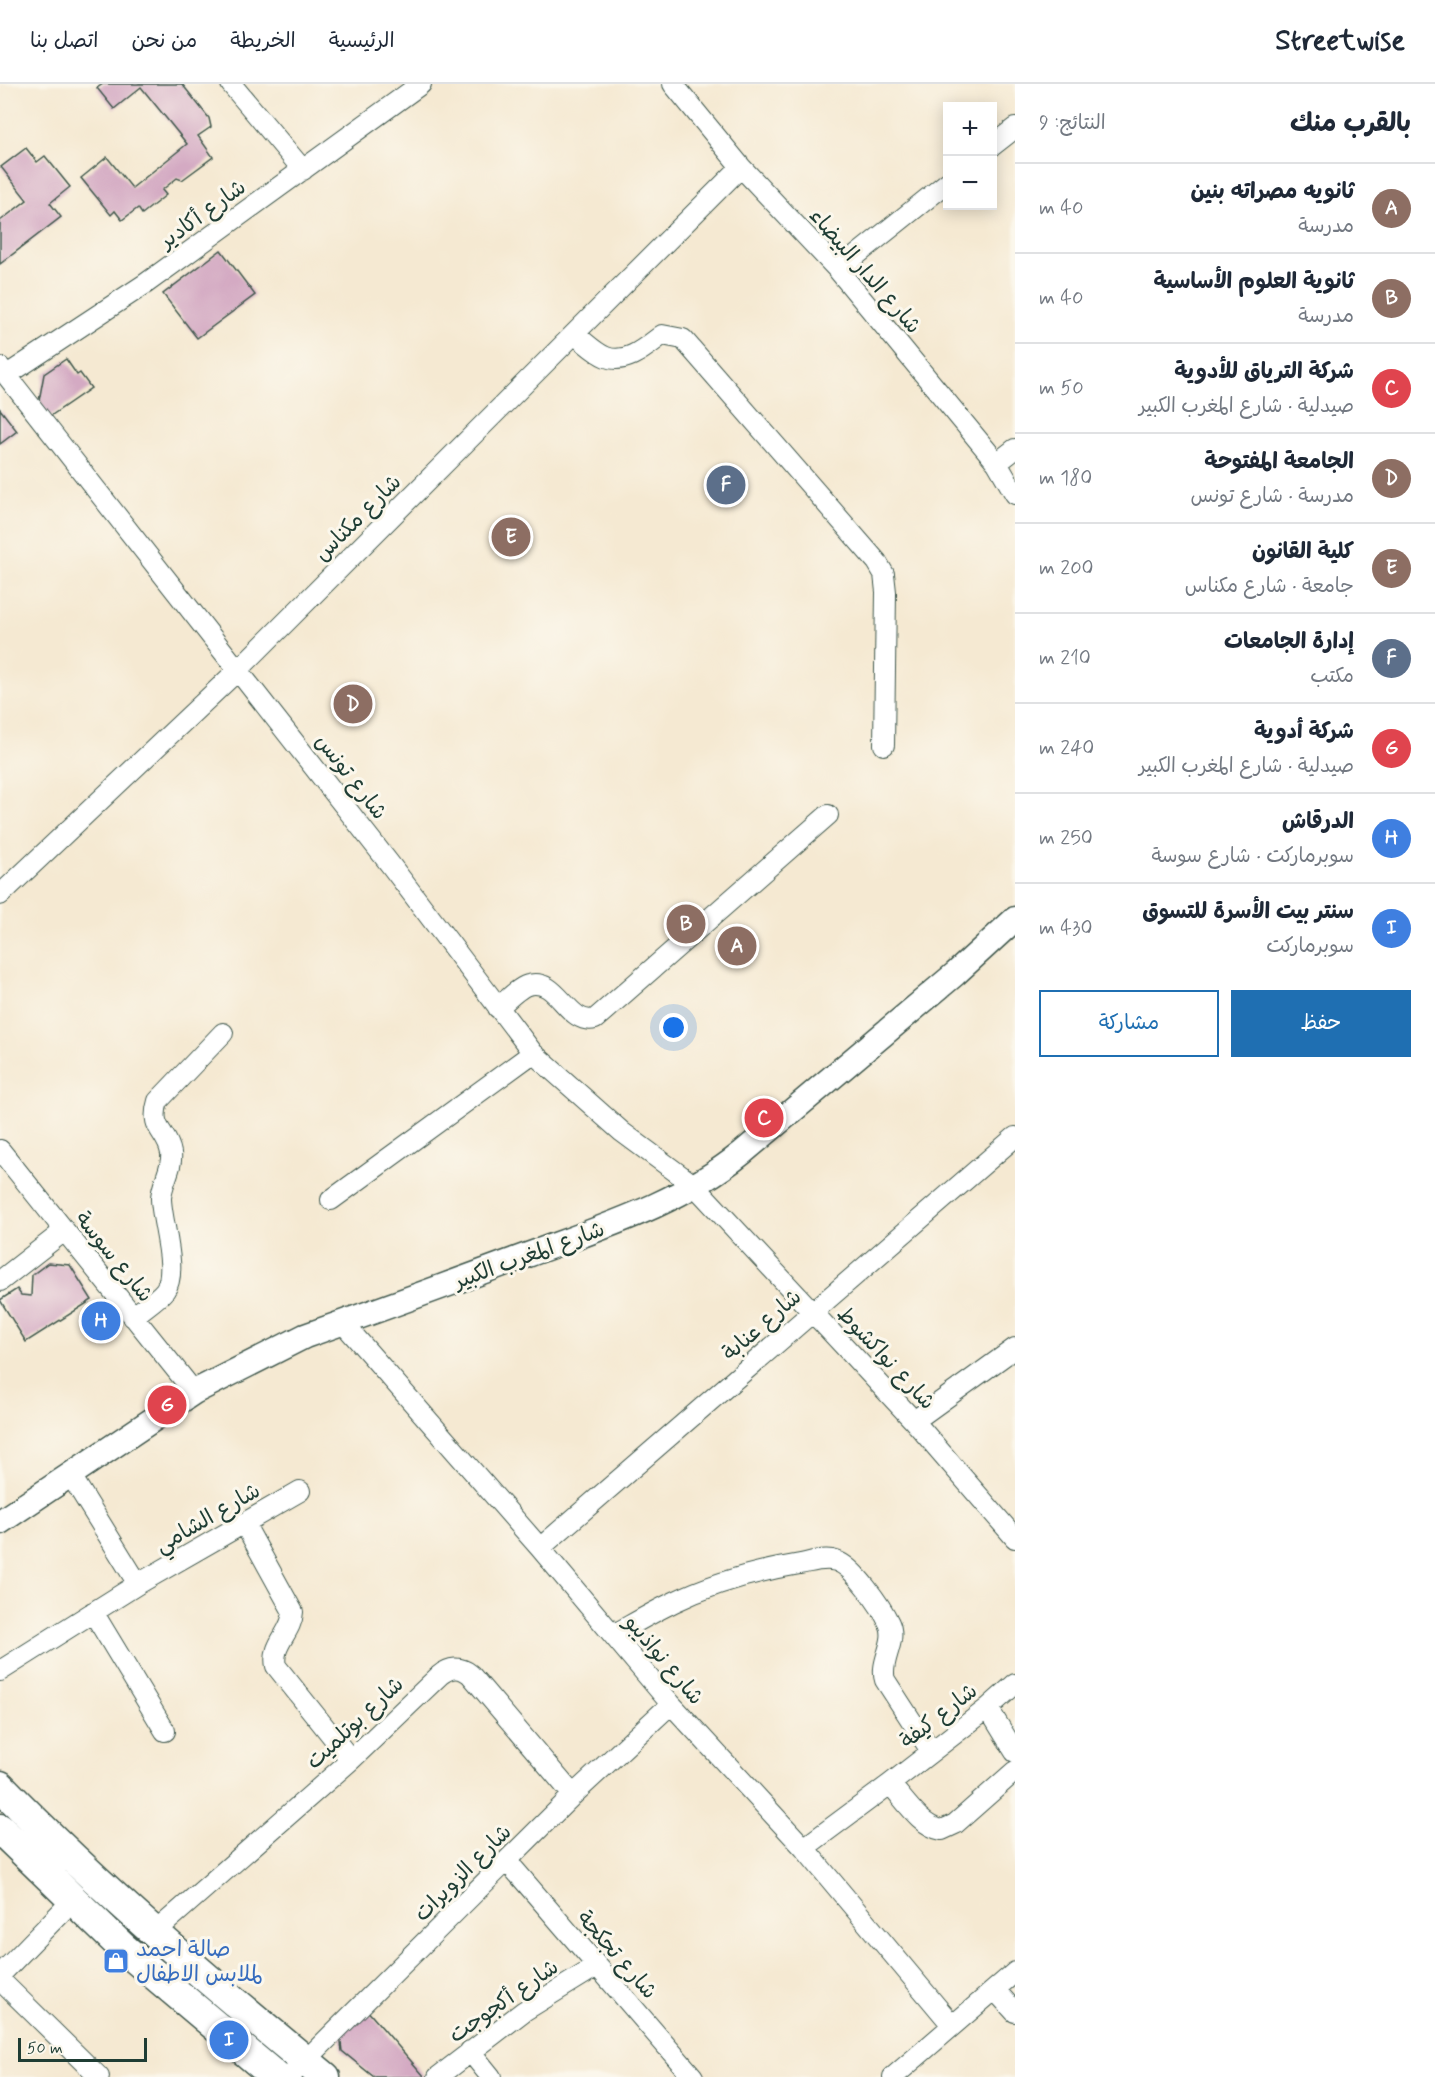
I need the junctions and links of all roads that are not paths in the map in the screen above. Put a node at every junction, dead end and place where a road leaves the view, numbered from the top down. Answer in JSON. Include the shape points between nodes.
{"nodes":[{"id":1,"x":231,"y":84,"type":"edge"},
{"id":2,"x":421,"y":84,"type":"edge"},
{"id":3,"x":673,"y":84,"type":"edge"},
{"id":4,"x":1015,"y":128,"type":"edge"},
{"id":5,"x":997,"y":143,"type":"edge"},
{"id":6,"x":741,"y":167,"type":"junction"},
{"id":7,"x":303,"y":170,"type":"junction"},
{"id":8,"x":943,"y":186,"type":"edge"},
{"id":9,"x":838,"y":270,"type":"junction"},
{"id":10,"x":574,"y":334,"type":"junction"},
{"id":11,"x":3,"y":371,"type":"edge"},
{"id":12,"x":1015,"y":449,"type":"edge"},
{"id":13,"x":997,"y":464,"type":"junction"},
{"id":14,"x":1015,"y":494,"type":"edge"},
{"id":15,"x":237,"y":671,"type":"junction"},
{"id":16,"x":884,"y":745,"type":"dead end"},
{"id":17,"x":828,"y":815,"type":"dead end"},
{"id":18,"x":0,"y":895,"type":"edge"},
{"id":19,"x":1015,"y":919,"type":"edge"},
{"id":20,"x":498,"y":1008,"type":"junction"},
{"id":21,"x":224,"y":1033,"type":"dead end"},
{"id":22,"x":533,"y":1053,"type":"junction"},
{"id":23,"x":1015,"y":1137,"type":"edge"},
{"id":24,"x":0,"y":1150,"type":"edge"},
{"id":25,"x":695,"y":1186,"type":"junction"},
{"id":26,"x":331,"y":1200,"type":"dead end"},
{"id":27,"x":64,"y":1230,"type":"junction"},
{"id":28,"x":0,"y":1281,"type":"edge"},
{"id":29,"x":812,"y":1311,"type":"junction"},
{"id":30,"x":133,"y":1317,"type":"junction"},
{"id":31,"x":343,"y":1323,"type":"junction"},
{"id":32,"x":1015,"y":1348,"type":"edge"},
{"id":33,"x":194,"y":1392,"type":"junction"},
{"id":34,"x":914,"y":1421,"type":"junction"},
{"id":35,"x":70,"y":1474,"type":"junction"},
{"id":36,"x":300,"y":1491,"type":"dead end"},
{"id":37,"x":0,"y":1522,"type":"edge"},
{"id":38,"x":244,"y":1523,"type":"junction"},
{"id":39,"x":1015,"y":1538,"type":"edge"},
{"id":40,"x":540,"y":1548,"type":"junction"},
{"id":41,"x":138,"y":1584,"type":"junction"},
{"id":42,"x":93,"y":1612,"type":"junction"},
{"id":43,"x":613,"y":1635,"type":"junction"},
{"id":44,"x":0,"y":1671,"type":"edge"},
{"id":45,"x":1015,"y":1684,"type":"edge"},
{"id":46,"x":671,"y":1704,"type":"junction"},
{"id":47,"x":988,"y":1708,"type":"junction"},
{"id":48,"x":165,"y":1731,"type":"dead end"},
{"id":49,"x":932,"y":1751,"type":"junction"},
{"id":50,"x":1015,"y":1752,"type":"edge"},
{"id":51,"x":351,"y":1760,"type":"junction"},
{"id":52,"x":1015,"y":1771,"type":"edge"},
{"id":53,"x":890,"y":1784,"type":"junction"},
{"id":54,"x":0,"y":1786,"type":"edge"},
{"id":55,"x":573,"y":1795,"type":"junction"},
{"id":56,"x":0,"y":1829,"type":"edge"},
{"id":57,"x":804,"y":1848,"type":"junction"},
{"id":58,"x":507,"y":1861,"type":"junction"},
{"id":59,"x":73,"y":1900,"type":"junction"},
{"id":60,"x":155,"y":1932,"type":"junction"},
{"id":61,"x":597,"y":1965,"type":"junction"},
{"id":62,"x":1015,"y":1972,"type":"edge"},
{"id":63,"x":0,"y":1975,"type":"edge"},
{"id":64,"x":0,"y":1980,"type":"edge"},
{"id":65,"x":995,"y":1990,"type":"junction"},
{"id":66,"x":1015,"y":2012,"type":"edge"},
{"id":67,"x":952,"y":2025,"type":"junction"},
{"id":68,"x":470,"y":2051,"type":"junction"},
{"id":69,"x":306,"y":2072,"type":"edge"},
{"id":70,"x":99,"y":2077,"type":"edge"},
{"id":71,"x":276,"y":2077,"type":"edge"},
{"id":72,"x":438,"y":2077,"type":"edge"},
{"id":73,"x":491,"y":2077,"type":"edge"},
{"id":74,"x":693,"y":2077,"type":"edge"},
{"id":75,"x":893,"y":2077,"type":"edge"}],
"edges":[{"from":1,"to":7,"type":"street"},
{"from":2,"to":7,"type":"street","name":"شارع أكادير"},
{"from":3,"to":6,"type":"street","name":"شارع الدار البيضاء"},
{"from":4,"to":5,"type":"street"},
{"from":6,"to":9,"type":"street","name":"شارع الدار البيضاء"},
{"from":6,"to":10,"type":"street","name":"شارع مكناس"},
{"from":7,"to":11,"type":"street","name":"شارع أكادير","via":[[145,284]]},
{"from":8,"to":9,"type":"street"},
{"from":9,"to":13,"type":"street","name":"شارع الدار البيضاء"},
{"from":10,"to":15,"type":"street","name":"شارع مكناس"},
{"from":10,"to":16,"type":"street","via":[[605,357],[617,359],[634,355],[662,335],[683,339],[877,562],[884,574],[886,592]]},
{"from":11,"to":15,"type":"street","name":"شارع تونس"},
{"from":12,"to":13,"type":"street"},
{"from":13,"to":14,"type":"street","name":"شارع الدار البيضاء"},
{"from":15,"to":18,"type":"street","name":"شارع مكناس"},
{"from":15,"to":20,"type":"street","name":"شارع تونس","via":[[382,853]]},
{"from":17,"to":20,"type":"street","via":[[596,1019],[580,1018],[546,986],[536,984],[526,985]]},
{"from":19,"to":25,"type":"street","name":"شارع المغرب الكبير","via":[[742,1153]]},
{"from":20,"to":22,"type":"street","name":"شارع تونس"},
{"from":21,"to":30,"type":"street","via":[[158,1101],[154,1113],[172,1160],[161,1200],[171,1274],[165,1290]]},
{"from":22,"to":25,"type":"street","name":"شارع تونس","via":[[622,1131]]},
{"from":22,"to":26,"type":"street"},
{"from":23,"to":29,"type":"street","name":"شارع عنابة"},
{"from":24,"to":27,"type":"street","name":"شارع سوسة"},
{"from":25,"to":29,"type":"street","name":"شارع نواكشوط"},
{"from":25,"to":31,"type":"street","name":"شارع المغرب الكبير","via":[[633,1216]]},
{"from":27,"to":28,"type":"street"},
{"from":27,"to":30,"type":"street","name":"شارع سوسة"},
{"from":29,"to":34,"type":"street","name":"شارع نواكشوط"},
{"from":29,"to":40,"type":"street","name":"شارع عنابة"},
{"from":30,"to":33,"type":"street","name":"شارع سوسة"},
{"from":31,"to":33,"type":"street","name":"شارع المغرب الكبير","via":[[305,1336]]},
{"from":31,"to":40,"type":"street","name":"شارع نواذيبو"},
{"from":32,"to":34,"type":"street"},
{"from":33,"to":35,"type":"street","name":"شارع المغرب الكبير"},
{"from":34,"to":39,"type":"street","name":"شارع نواكشوط"},
{"from":35,"to":37,"type":"street","name":"شارع المغرب الكبير"},
{"from":35,"to":41,"type":"street"},
{"from":36,"to":38,"type":"street","name":"شارع الشامي"},
{"from":38,"to":41,"type":"street","name":"شارع الشامي"},
{"from":38,"to":51,"type":"street","via":[[293,1612],[291,1625],[276,1650],[276,1666]]},
{"from":40,"to":43,"type":"street","name":"شارع نواذيبو"},
{"from":41,"to":42,"type":"street","name":"شارع الشامي"},
{"from":42,"to":44,"type":"street","name":"شارع الشامي"},
{"from":42,"to":48,"type":"street"},
{"from":43,"to":46,"type":"street","name":"شارع نواذيبو"},
{"from":43,"to":49,"type":"street","via":[[674,1602],[739,1578],[795,1564],[837,1561],[854,1572],[888,1622],[891,1638],[883,1668],[885,1680]]},
{"from":45,"to":47,"type":"street","name":"شارع كيفة"},
{"from":46,"to":55,"type":"street","name":"شارع الزويرات"},
{"from":46,"to":57,"type":"street","name":"شارع نواذيبو"},
{"from":47,"to":49,"type":"street","name":"شارع كيفة"},
{"from":47,"to":50,"type":"street"},
{"from":49,"to":53,"type":"street","name":"شارع كيفة"},
{"from":51,"to":55,"type":"street","name":"شارع بوتلميت","via":[[445,1670],[457,1668],[470,1674],[482,1687]]},
{"from":51,"to":60,"type":"street","name":"شارع بوتلميت"},
{"from":52,"to":53,"type":"street","via":[[955,1824],[942,1830],[923,1820]]},
{"from":53,"to":57,"type":"street","name":"شارع كيفة"},
{"from":54,"to":60,"type":"main road"},
{"from":55,"to":58,"type":"street","name":"شارع الزويرات"},
{"from":56,"to":59,"type":"main road"},
{"from":57,"to":67,"type":"street","name":"شارع نواذيبو"},
{"from":58,"to":61,"type":"street","name":"شارع تجكجة"},
{"from":58,"to":69,"type":"street","name":"شارع الزويرات"},
{"from":59,"to":63,"type":"street"},
{"from":59,"to":71,"type":"main road","via":[[123,1948]]},
{"from":60,"to":69,"type":"main road"},
{"from":61,"to":68,"type":"street","name":"شارع أكجوجت"},
{"from":61,"to":74,"type":"street","name":"شارع تجكجة"},
{"from":62,"to":65,"type":"street"},
{"from":64,"to":70,"type":"street"},
{"from":65,"to":66,"type":"street"},
{"from":65,"to":67,"type":"street"},
{"from":67,"to":75,"type":"street"},
{"from":68,"to":72,"type":"street","name":"شارع أكجوجت"},
{"from":68,"to":73,"type":"street"}]}
